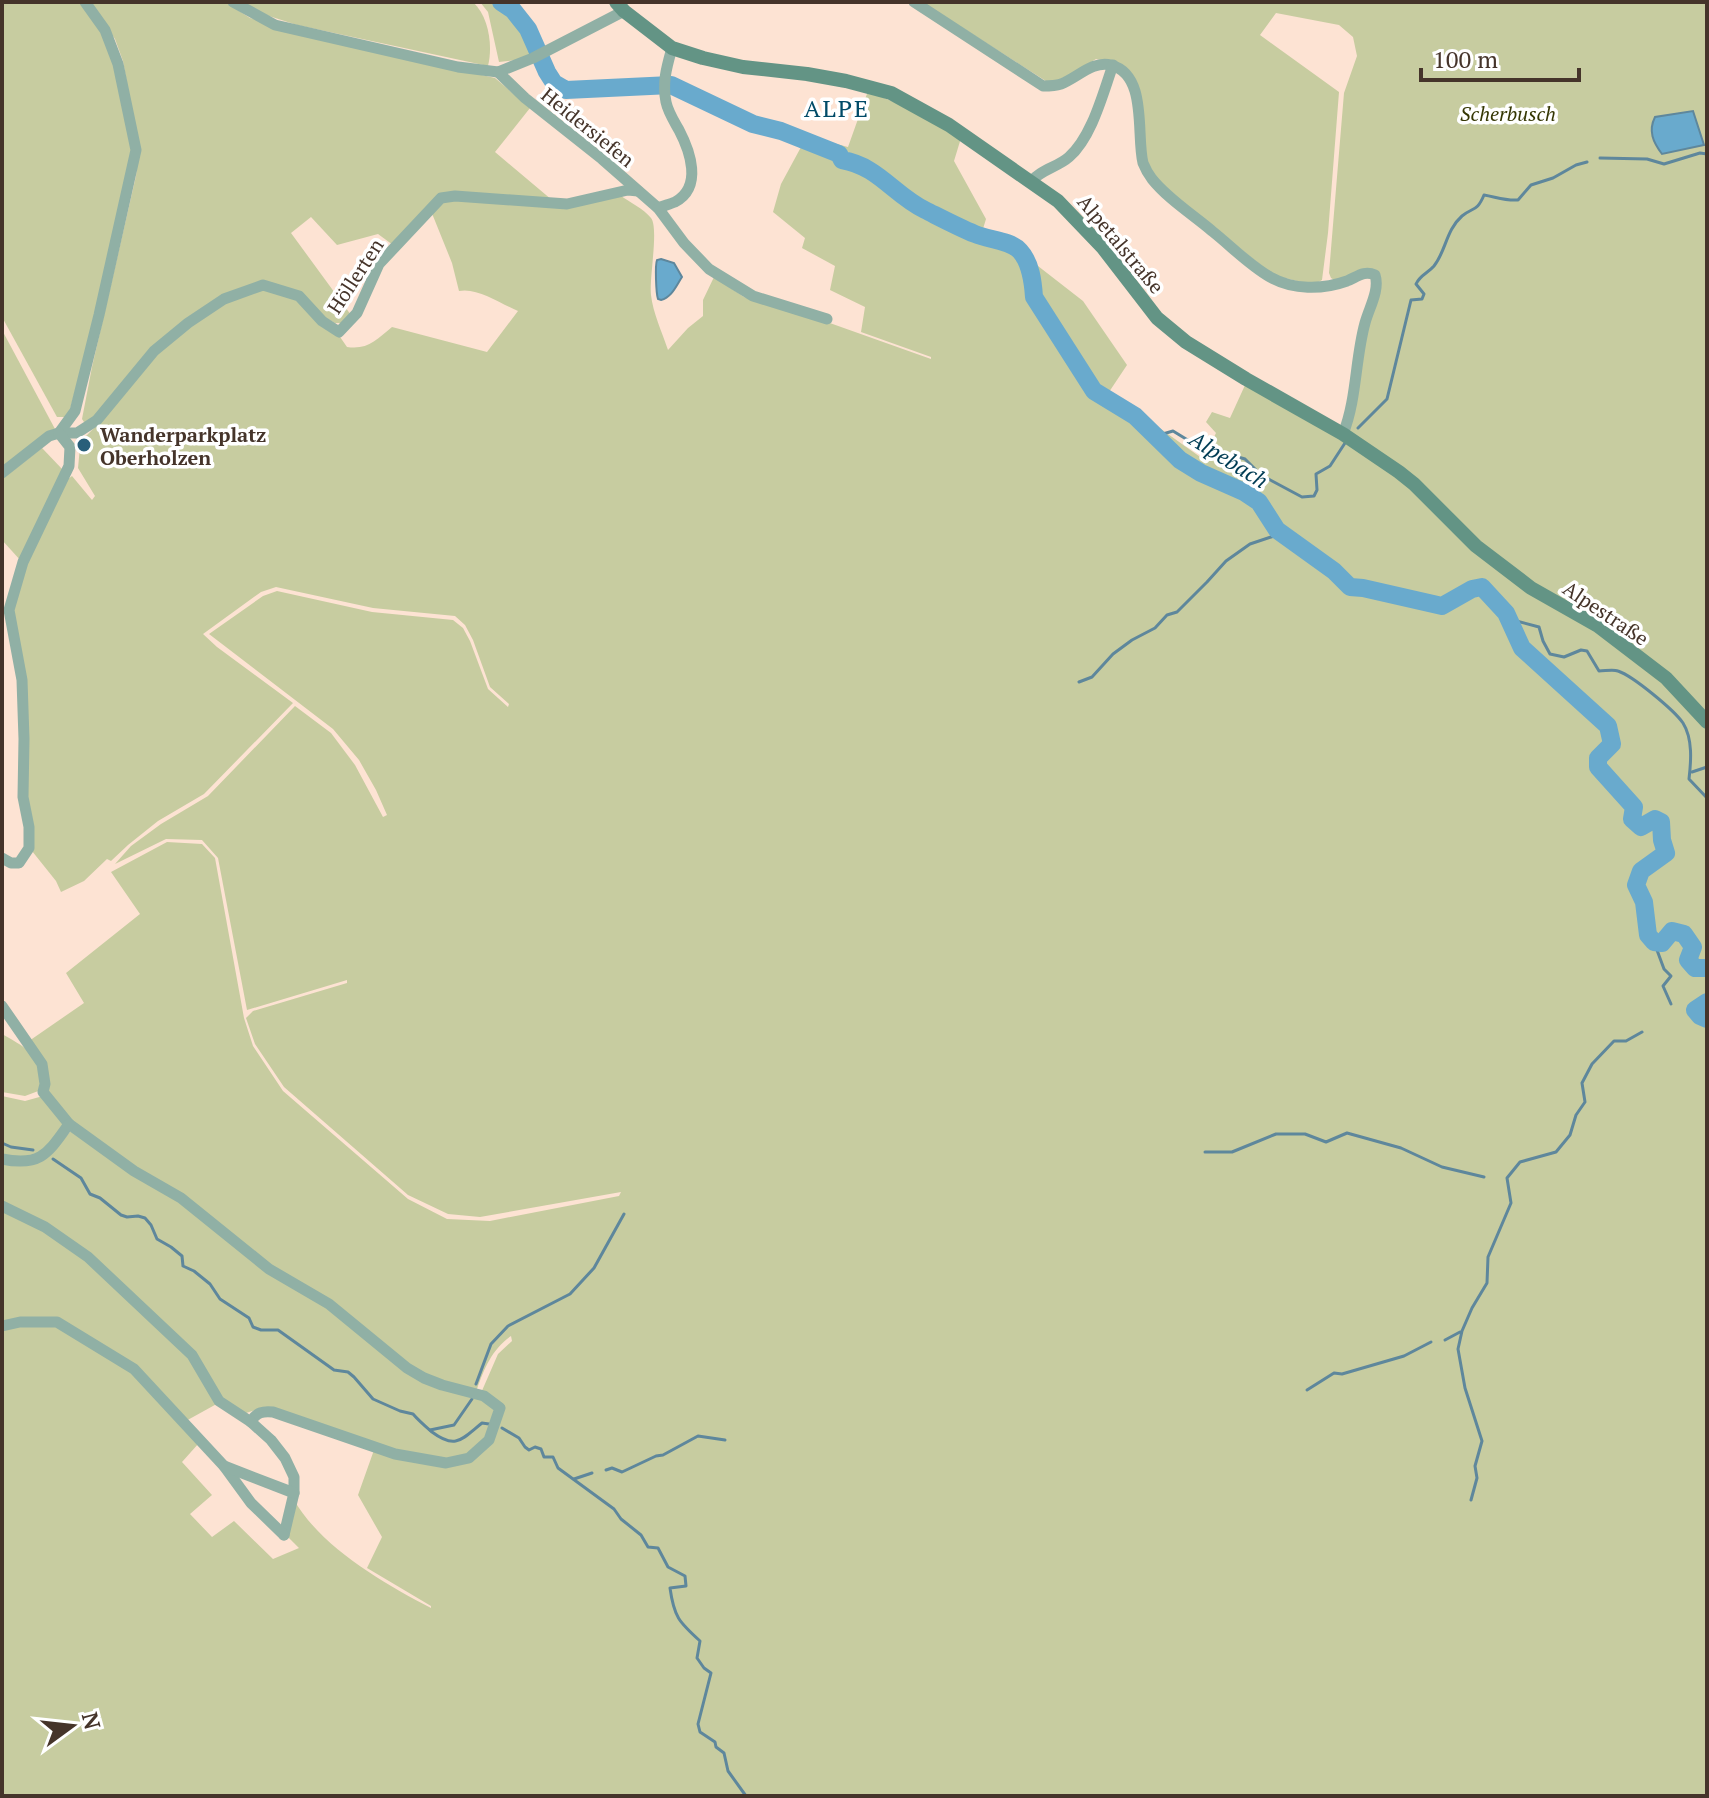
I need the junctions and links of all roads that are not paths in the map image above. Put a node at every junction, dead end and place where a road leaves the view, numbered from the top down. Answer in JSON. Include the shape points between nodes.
{"nodes":[{"id":1,"x":85,"y":2,"type":"edge"},
{"id":2,"x":233,"y":2,"type":"edge"},
{"id":3,"x":914,"y":2,"type":"edge"},
{"id":4,"x":620,"y":7,"type":"edge"},
{"id":5,"x":672,"y":48,"type":"junction"},
{"id":6,"x":1113,"y":65,"type":"junction"},
{"id":7,"x":498,"y":72,"type":"junction"},
{"id":8,"x":1032,"y":181,"type":"junction"},
{"id":9,"x":638,"y":191,"type":"junction"},
{"id":10,"x":658,"y":208,"type":"junction"},
{"id":11,"x":827,"y":319,"type":"dead end"},
{"id":12,"x":59,"y":433,"type":"junction"},
{"id":13,"x":1343,"y":434,"type":"junction"},
{"id":14,"x":2,"y":473,"type":"edge"},
{"id":15,"x":1476,"y":546,"type":"joint"},
{"id":16,"x":1707,"y":722,"type":"edge"},
{"id":17,"x":2,"y":858,"type":"edge"},
{"id":18,"x":2,"y":1006,"type":"edge"},
{"id":19,"x":69,"y":1124,"type":"junction"},
{"id":20,"x":2,"y":1159,"type":"edge"},
{"id":21,"x":2,"y":1206,"type":"edge"},
{"id":22,"x":2,"y":1326,"type":"edge"},
{"id":23,"x":252,"y":1418,"type":"junction"},
{"id":24,"x":224,"y":1466,"type":"junction"},
{"id":25,"x":294,"y":1493,"type":"junction"}],
"edges":[{"from":1,"to":12,"type":"street","via":[[105,30],[118,64],[136,150],[75,411]]},
{"from":2,"to":7,"type":"street","via":[[275,25]]},
{"from":3,"to":6,"type":"street","via":[[1043,86],[1058,85],[1098,64]]},
{"from":4,"to":5,"type":"main road","name":"Alpetalstraße"},
{"from":4,"to":7,"type":"street","via":[[549,51]]},
{"from":5,"to":8,"type":"main road","name":"Alpetalstraße","via":[[743,67],[807,74],[891,93]]},
{"from":5,"to":10,"type":"street","via":[[666,106],[693,165],[691,183],[678,201]]},
{"from":6,"to":8,"type":"street","via":[[1094,122],[1071,156]]},
{"from":6,"to":13,"type":"street","via":[[1131,79],[1143,163],[1150,178],[1246,260],[1295,287],[1375,275]]},
{"from":7,"to":9,"type":"street","name":"Heidersiefen"},
{"from":8,"to":13,"type":"main road","name":"Alpetalstraße","via":[[1081,224],[1157,318],[1186,342]]},
{"from":9,"to":10,"type":"street","name":"Heidersiefen"},
{"from":9,"to":12,"type":"street","name":"Höllerten","via":[[567,204],[441,198],[379,264],[357,313],[339,332],[299,296],[263,285],[224,299],[154,351],[97,420],[77,433]]},
{"from":10,"to":11,"type":"street","name":"Heidersiefen","via":[[709,269],[753,296]]},
{"from":12,"to":14,"type":"street"},
{"from":12,"to":17,"type":"street","via":[[70,447],[69,466],[23,562],[9,610],[22,680],[29,848],[19,863]]},
{"from":13,"to":15,"type":"main road","name":"Alpetalstraße","via":[[1414,484]]},
{"from":15,"to":16,"type":"main road","name":"Alpestraße","via":[[1531,588],[1598,626],[1666,678]]},
{"from":18,"to":19,"type":"street","via":[[42,1064],[43,1092]]},
{"from":19,"to":20,"type":"street","via":[[46,1155],[34,1161]]},
{"from":19,"to":23,"type":"street","via":[[181,1198],[269,1269],[329,1304],[407,1368],[442,1385],[484,1396],[500,1408],[489,1440],[469,1458],[446,1463],[395,1454],[273,1412]]},
{"from":21,"to":23,"type":"street","via":[[88,1257],[192,1355],[219,1401]]},
{"from":22,"to":24,"type":"street","via":[[57,1322],[134,1369]]},
{"from":23,"to":25,"type":"street","via":[[285,1458]]},
{"from":24,"to":25,"type":"street"},
{"from":24,"to":25,"type":"street","via":[[284,1535]]}]}
